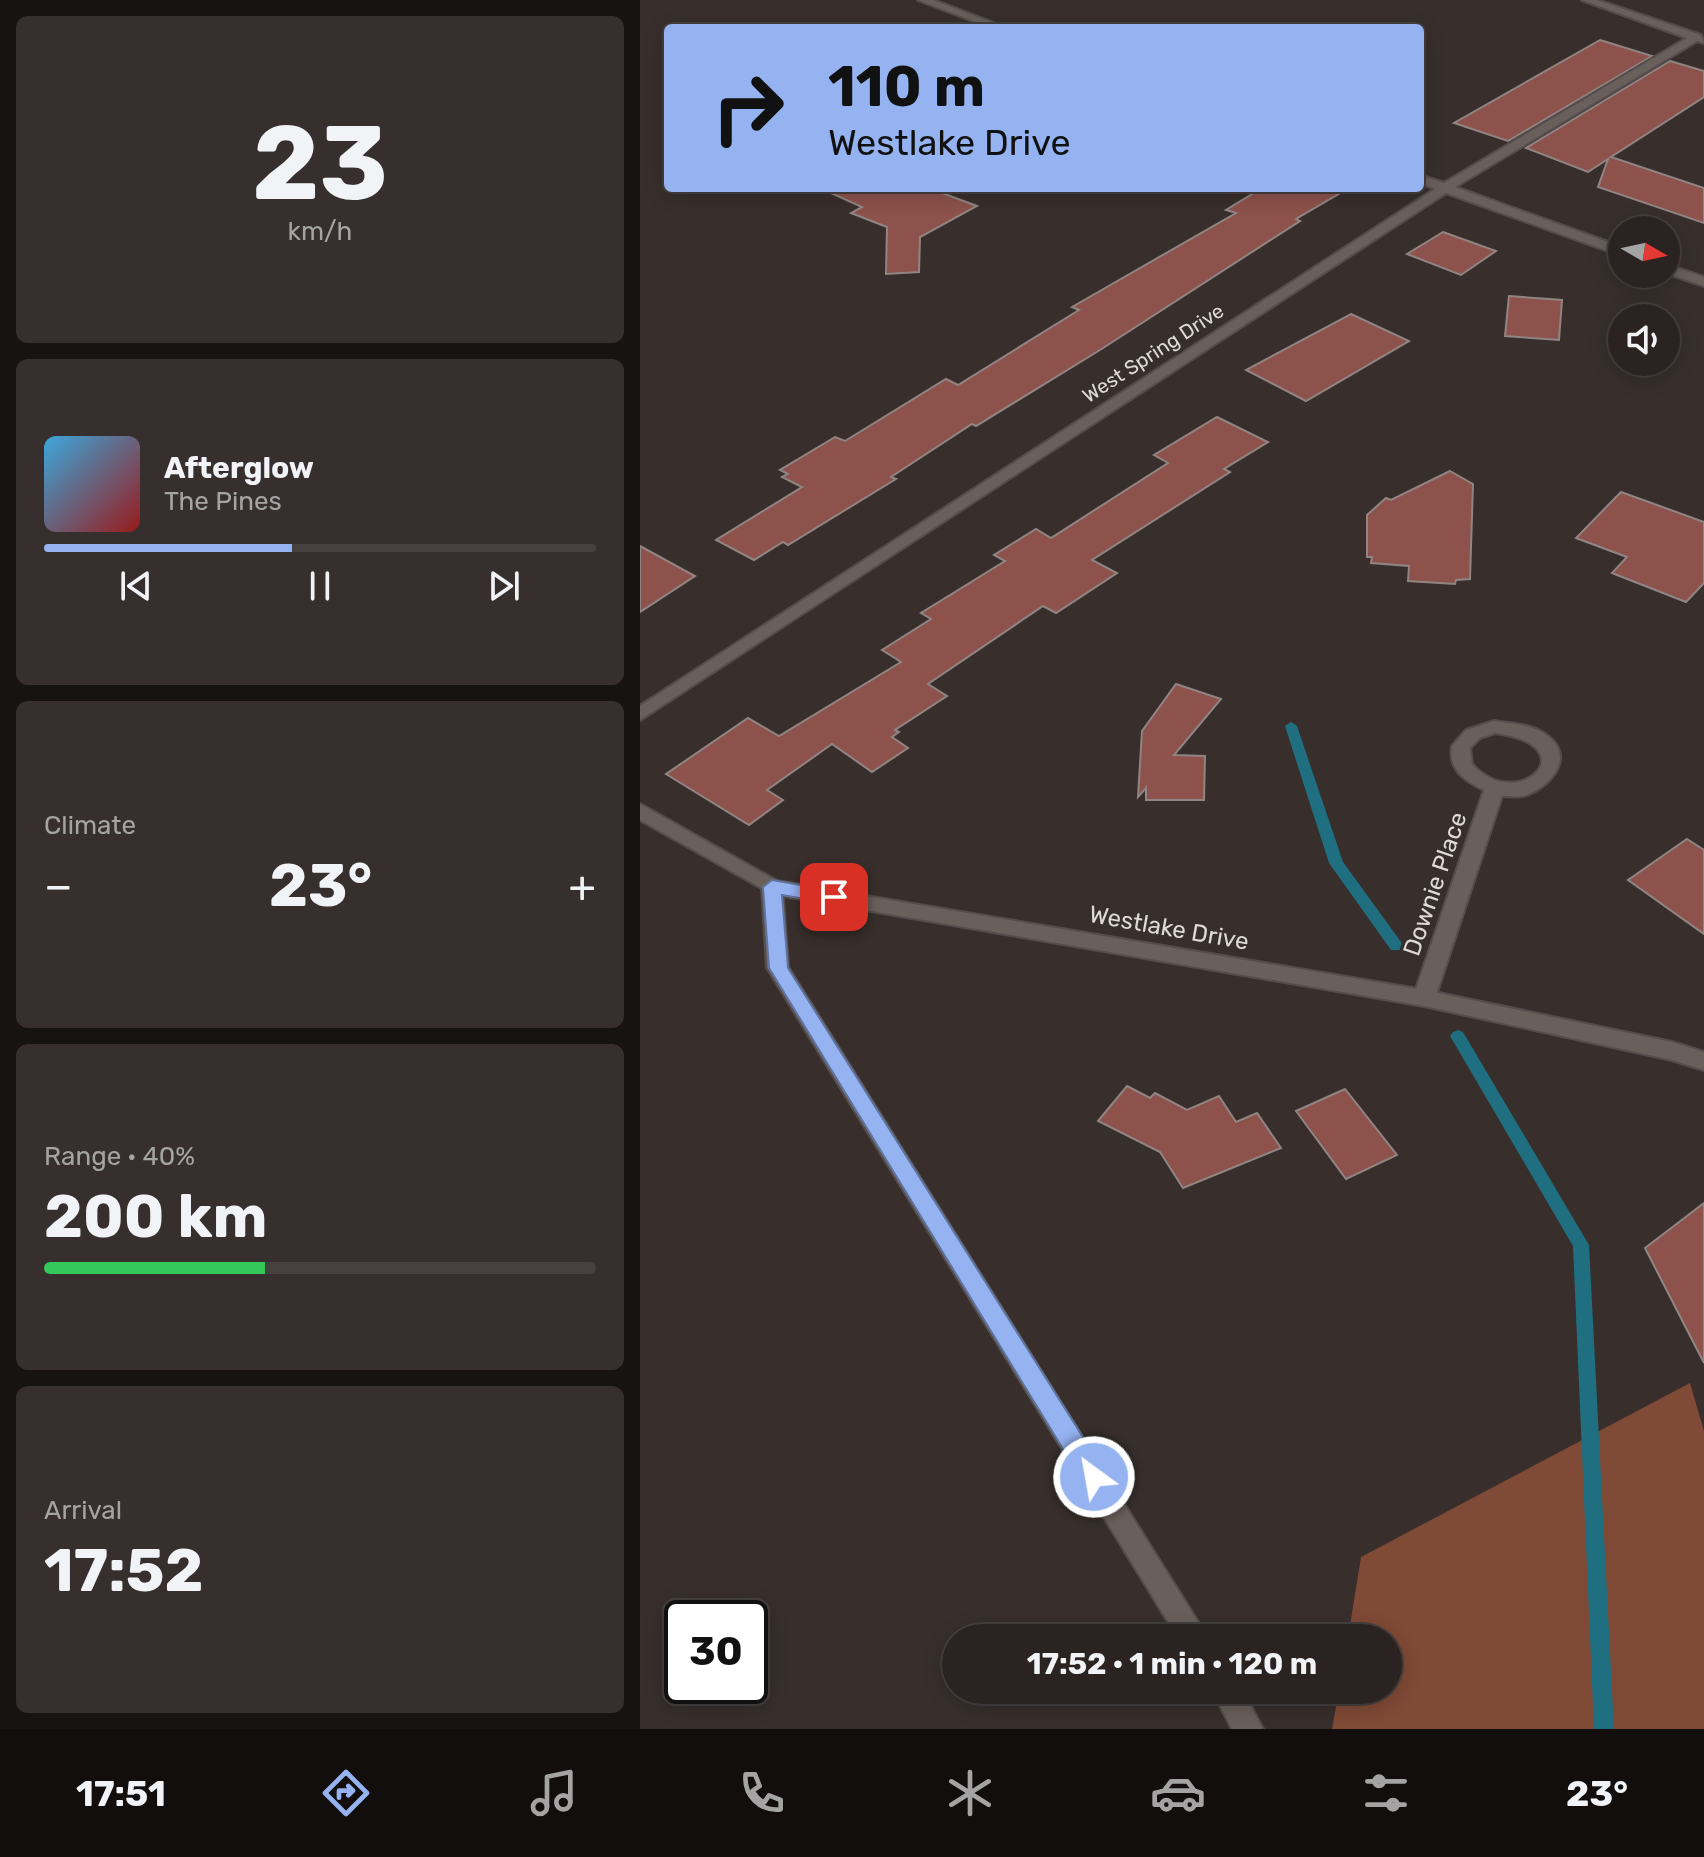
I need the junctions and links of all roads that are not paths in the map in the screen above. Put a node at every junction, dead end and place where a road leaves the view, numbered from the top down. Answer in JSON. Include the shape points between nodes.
{"nodes":[{"id":1,"x":923,"y":0,"type":"edge"},
{"id":2,"x":1587,"y":0,"type":"edge"},
{"id":3,"x":990,"y":24,"type":"edge"},
{"id":4,"x":1700,"y":38,"type":"edge"},
{"id":5,"x":1424,"y":180,"type":"edge"},
{"id":6,"x":1443,"y":187,"type":"junction"},
{"id":7,"x":1608,"y":247,"type":"edge"},
{"id":8,"x":1680,"y":273,"type":"edge"},
{"id":9,"x":1704,"y":282,"type":"edge"},
{"id":10,"x":640,"y":714,"type":"edge"},
{"id":11,"x":1495,"y":787,"type":"junction"},
{"id":12,"x":640,"y":811,"type":"edge"},
{"id":13,"x":772,"y":887,"type":"junction"},
{"id":14,"x":1424,"y":998,"type":"junction"},
{"id":15,"x":1704,"y":1061,"type":"edge"},
{"id":16,"x":1185,"y":1624,"type":"edge"},
{"id":17,"x":1234,"y":1704,"type":"edge"},
{"id":18,"x":1248,"y":1729,"type":"edge"}],
"edges":[{"from":1,"to":3,"type":"street"},
{"from":2,"to":4,"type":"street"},
{"from":4,"to":6,"type":"street","name":"West Spring Drive"},
{"from":5,"to":6,"type":"street"},
{"from":6,"to":7,"type":"street"},
{"from":6,"to":10,"type":"street","name":"West Spring Drive"},
{"from":8,"to":9,"type":"street"},
{"from":11,"to":11,"type":"street","via":[[1521,789],[1542,781],[1550,772],[1551,752],[1522,730],[1494,727],[1473,734],[1461,746],[1462,764]]},
{"from":11,"to":14,"type":"street","name":"Downie Place"},
{"from":12,"to":13,"type":"street","name":"Westlake Drive"},
{"from":13,"to":14,"type":"street","name":"Westlake Drive"},
{"from":13,"to":16,"type":"street","via":[[778,968]]},
{"from":14,"to":15,"type":"street","name":"Westlake Drive"},
{"from":17,"to":18,"type":"street"}]}
